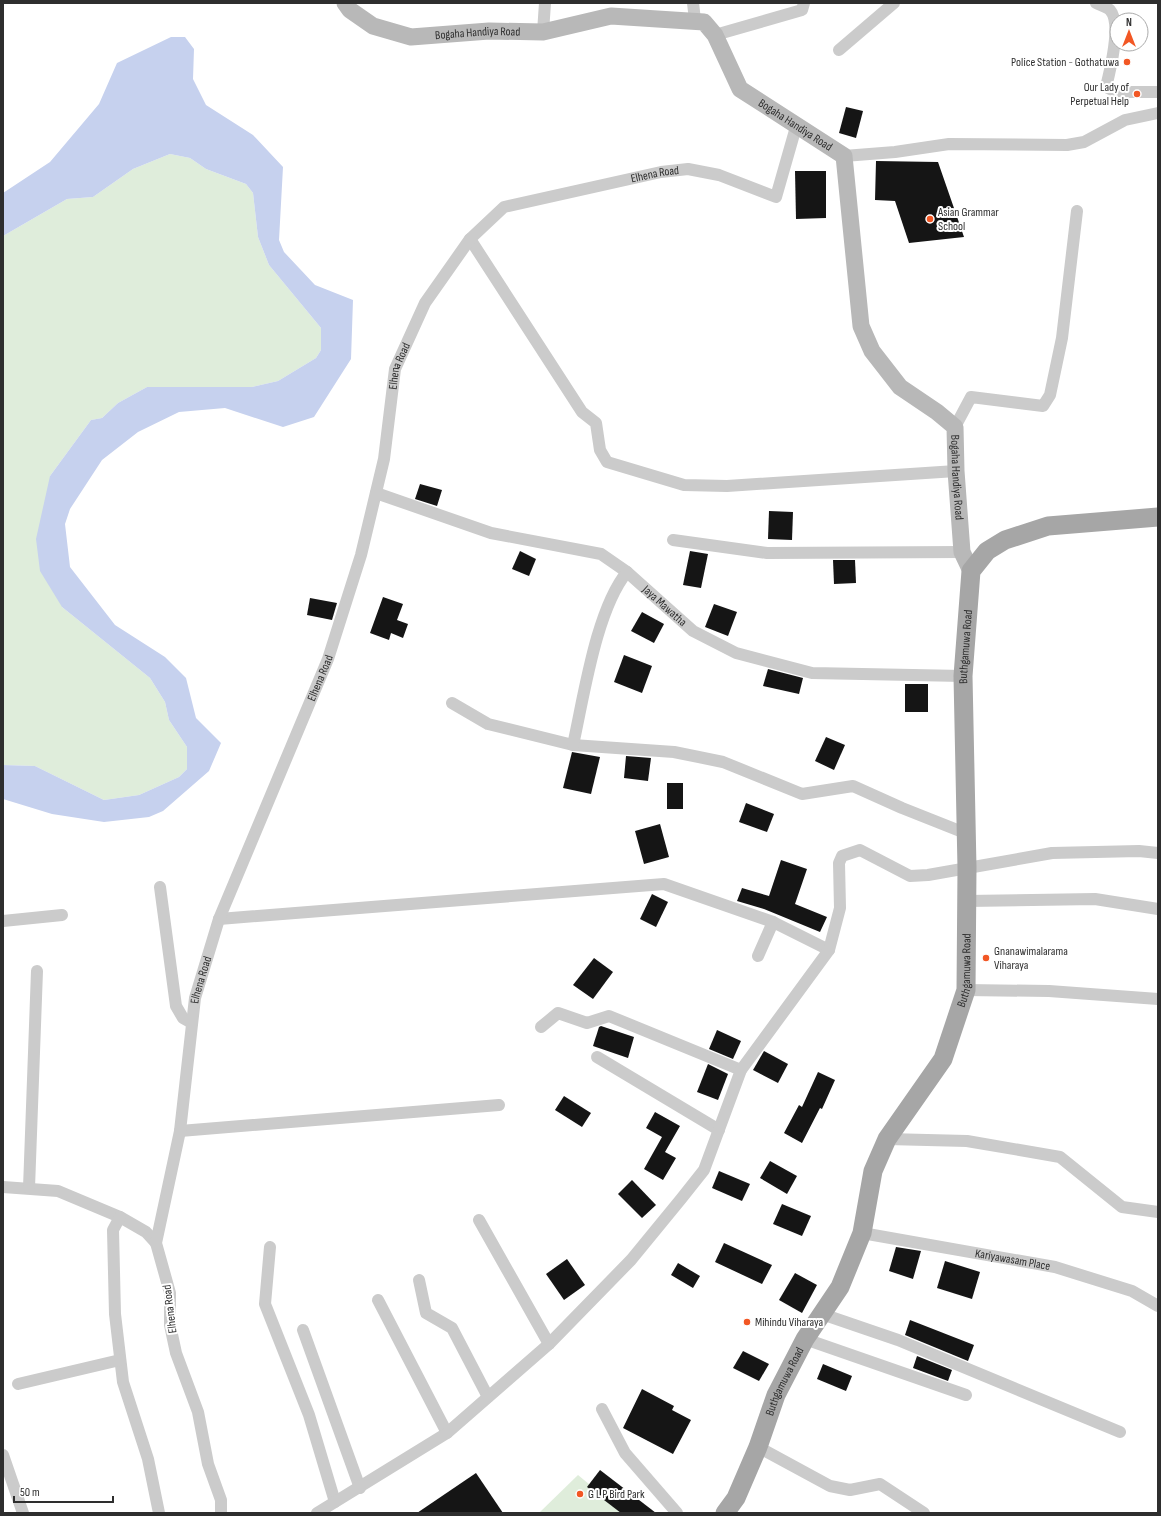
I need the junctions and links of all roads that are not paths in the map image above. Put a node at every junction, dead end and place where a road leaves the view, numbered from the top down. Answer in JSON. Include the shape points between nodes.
{"nodes":[{"id":1,"x":345,"y":3,"type":"edge"},
{"id":2,"x":545,"y":3,"type":"edge"},
{"id":3,"x":693,"y":3,"type":"edge"},
{"id":4,"x":804,"y":3,"type":"edge"},
{"id":5,"x":894,"y":3,"type":"edge"},
{"id":6,"x":1096,"y":3,"type":"edge"},
{"id":7,"x":694,"y":20,"type":"junction"},
{"id":8,"x":543,"y":32,"type":"junction"},
{"id":9,"x":715,"y":35,"type":"junction"},
{"id":10,"x":839,"y":50,"type":"dead end"},
{"id":11,"x":1158,"y":92,"type":"edge"},
{"id":12,"x":1158,"y":112,"type":"edge"},
{"id":13,"x":796,"y":127,"type":"junction"},
{"id":14,"x":844,"y":156,"type":"junction"},
{"id":15,"x":1077,"y":211,"type":"dead end"},
{"id":16,"x":470,"y":239,"type":"junction"},
{"id":17,"x":955,"y":427,"type":"junction"},
{"id":18,"x":956,"y":471,"type":"junction"},
{"id":19,"x":376,"y":493,"type":"junction"},
{"id":20,"x":1158,"y":517,"type":"edge"},
{"id":21,"x":673,"y":540,"type":"dead end"},
{"id":22,"x":962,"y":552,"type":"junction"},
{"id":23,"x":971,"y":571,"type":"junction"},
{"id":24,"x":627,"y":572,"type":"junction"},
{"id":25,"x":963,"y":676,"type":"junction"},
{"id":26,"x":452,"y":703,"type":"dead end"},
{"id":27,"x":573,"y":745,"type":"junction"},
{"id":28,"x":965,"y":833,"type":"junction"},
{"id":29,"x":1158,"y":853,"type":"edge"},
{"id":30,"x":967,"y":868,"type":"junction"},
{"id":31,"x":160,"y":886,"type":"dead end"},
{"id":32,"x":967,"y":901,"type":"junction"},
{"id":33,"x":1158,"y":909,"type":"edge"},
{"id":34,"x":62,"y":915,"type":"dead end"},
{"id":35,"x":219,"y":919,"type":"junction"},
{"id":36,"x":3,"y":921,"type":"edge"},
{"id":37,"x":773,"y":922,"type":"junction"},
{"id":38,"x":829,"y":950,"type":"junction"},
{"id":39,"x":758,"y":956,"type":"dead end"},
{"id":40,"x":37,"y":971,"type":"dead end"},
{"id":41,"x":966,"y":990,"type":"junction"},
{"id":42,"x":1158,"y":999,"type":"edge"},
{"id":43,"x":192,"y":1023,"type":"junction"},
{"id":44,"x":541,"y":1027,"type":"dead end"},
{"id":45,"x":597,"y":1057,"type":"dead end"},
{"id":46,"x":742,"y":1070,"type":"junction"},
{"id":47,"x":499,"y":1105,"type":"dead end"},
{"id":48,"x":719,"y":1130,"type":"junction"},
{"id":49,"x":180,"y":1131,"type":"junction"},
{"id":50,"x":887,"y":1139,"type":"junction"},
{"id":51,"x":3,"y":1187,"type":"edge"},
{"id":52,"x":29,"y":1188,"type":"junction"},
{"id":53,"x":1158,"y":1212,"type":"edge"},
{"id":54,"x":120,"y":1217,"type":"junction"},
{"id":55,"x":479,"y":1220,"type":"dead end"},
{"id":56,"x":862,"y":1233,"type":"junction"},
{"id":57,"x":156,"y":1243,"type":"junction"},
{"id":58,"x":270,"y":1247,"type":"dead end"},
{"id":59,"x":419,"y":1280,"type":"dead end"},
{"id":60,"x":378,"y":1300,"type":"dead end"},
{"id":61,"x":1158,"y":1306,"type":"edge"},
{"id":62,"x":822,"y":1314,"type":"junction"},
{"id":63,"x":303,"y":1330,"type":"dead end"},
{"id":64,"x":804,"y":1339,"type":"junction"},
{"id":65,"x":549,"y":1344,"type":"junction"},
{"id":66,"x":120,"y":1360,"type":"junction"},
{"id":67,"x":18,"y":1384,"type":"dead end"},
{"id":68,"x":966,"y":1395,"type":"dead end"},
{"id":69,"x":488,"y":1398,"type":"junction"},
{"id":70,"x":602,"y":1409,"type":"dead end"},
{"id":71,"x":1120,"y":1432,"type":"dead end"},
{"id":72,"x":447,"y":1433,"type":"junction"},
{"id":73,"x":758,"y":1448,"type":"junction"},
{"id":74,"x":3,"y":1454,"type":"edge"},
{"id":75,"x":360,"y":1488,"type":"junction"},
{"id":76,"x":335,"y":1502,"type":"junction"},
{"id":77,"x":23,"y":1513,"type":"edge"},
{"id":78,"x":159,"y":1513,"type":"edge"},
{"id":79,"x":221,"y":1513,"type":"edge"},
{"id":80,"x":317,"y":1513,"type":"edge"},
{"id":81,"x":677,"y":1513,"type":"edge"},
{"id":82,"x":725,"y":1513,"type":"edge"},
{"id":83,"x":924,"y":1513,"type":"edge"}],
"edges":[{"from":1,"to":8,"type":"street","name":"Bogaha Handiya Road","via":[[350,10],[373,26],[411,37],[489,31]]},
{"from":2,"to":8,"type":"street"},
{"from":3,"to":7,"type":"street"},
{"from":4,"to":9,"type":"street","via":[[802,10]]},
{"from":5,"to":10,"type":"street"},
{"from":6,"to":11,"type":"street","via":[[1110,10],[1114,19],[1114,51],[1106,87],[1116,92]]},
{"from":7,"to":8,"type":"street","name":"Bogaha Handiya Road","via":[[611,16]]},
{"from":7,"to":9,"type":"street","name":"Bogaha Handiya Road","via":[[704,22]]},
{"from":9,"to":13,"type":"street","name":"Bogaha Handiya Road","via":[[740,89]]},
{"from":12,"to":14,"type":"street","via":[[1125,120],[1084,142],[1067,145],[949,144]]},
{"from":13,"to":14,"type":"street","name":"Bogaha Handiya Road"},
{"from":13,"to":16,"type":"street","name":"Elhena Road","via":[[776,197],[711,174],[688,169],[660,172],[504,207]]},
{"from":14,"to":17,"type":"street","name":"Bogaha Handiya Road","via":[[861,326],[872,351],[900,387]]},
{"from":15,"to":17,"type":"street","via":[[1062,338],[1050,395],[1043,406],[971,397]]},
{"from":16,"to":18,"type":"street","via":[[582,412],[596,423],[600,450],[607,462],[684,485],[728,486]]},
{"from":16,"to":19,"type":"street","name":"Elhena Road","via":[[425,303],[395,369],[384,459]]},
{"from":17,"to":18,"type":"street","name":"Bogaha Handiya Road"},
{"from":18,"to":22,"type":"street","name":"Bogaha Handiya Road"},
{"from":19,"to":24,"type":"street","name":"Jaya Mawatha","via":[[490,533],[600,554]]},
{"from":19,"to":35,"type":"street","name":"Elhena Road","via":[[361,555],[328,659]]},
{"from":20,"to":23,"type":"main road","via":[[1048,526],[1005,540],[987,550]]},
{"from":21,"to":22,"type":"street","via":[[766,553]]},
{"from":22,"to":23,"type":"street","name":"Bogaha Handiya Road"},
{"from":23,"to":25,"type":"main road","name":"Buthgamuwa Road"},
{"from":24,"to":25,"type":"street","name":"Jaya Mawatha","via":[[693,631],[736,653],[812,673]]},
{"from":24,"to":27,"type":"street","via":[[618,583],[597,637]]},
{"from":25,"to":28,"type":"main road","name":"Buthgamuwa Road"},
{"from":26,"to":27,"type":"street","via":[[488,724]]},
{"from":27,"to":28,"type":"street","via":[[674,752],[709,759],[723,762],[802,794],[852,786]]},
{"from":28,"to":30,"type":"main road","name":"Buthgamuwa Road"},
{"from":29,"to":30,"type":"street","via":[[1052,853]]},
{"from":30,"to":32,"type":"main road","name":"Buthgamuwa Road"},
{"from":30,"to":38,"type":"street","via":[[910,876],[860,850],[842,856],[839,863],[840,908]]},
{"from":31,"to":43,"type":"street","via":[[176,1006],[183,1018]]},
{"from":32,"to":33,"type":"street","via":[[1095,898]]},
{"from":32,"to":41,"type":"main road","name":"Buthgamuwa Road"},
{"from":34,"to":36,"type":"street"},
{"from":35,"to":37,"type":"street","via":[[664,884]]},
{"from":35,"to":43,"type":"street","name":"Elhena Road","via":[[195,998]]},
{"from":37,"to":38,"type":"street"},
{"from":37,"to":39,"type":"street"},
{"from":38,"to":46,"type":"street"},
{"from":40,"to":52,"type":"street"},
{"from":41,"to":42,"type":"street","via":[[1049,991]]},
{"from":41,"to":50,"type":"main road","name":"Buthgamuwa Road","via":[[943,1059]]},
{"from":43,"to":49,"type":"street","name":"Elhena Road"},
{"from":44,"to":46,"type":"street","via":[[558,1012],[587,1023],[609,1016]]},
{"from":45,"to":48,"type":"street"},
{"from":46,"to":48,"type":"street"},
{"from":47,"to":49,"type":"street"},
{"from":48,"to":65,"type":"street","via":[[704,1170],[681,1199],[631,1260]]},
{"from":49,"to":57,"type":"street","name":"Elhena Road"},
{"from":50,"to":53,"type":"street","via":[[967,1141],[1060,1157],[1122,1207]]},
{"from":50,"to":56,"type":"main road","name":"Buthgamuwa Road","via":[[873,1171]]},
{"from":51,"to":52,"type":"street"},
{"from":52,"to":54,"type":"street","via":[[58,1191]]},
{"from":54,"to":57,"type":"street","via":[[146,1232]]},
{"from":54,"to":66,"type":"street","via":[[113,1230],[115,1314]]},
{"from":55,"to":65,"type":"street"},
{"from":56,"to":61,"type":"street","name":"Kariyawasam Place","via":[[1055,1267],[1132,1291]]},
{"from":56,"to":62,"type":"main road","name":"Buthgamuwa Road","via":[[840,1287]]},
{"from":57,"to":79,"type":"street","name":"Elhena Road","via":[[170,1293],[170,1325],[176,1353],[198,1412],[208,1464],[221,1500]]},
{"from":58,"to":76,"type":"street","via":[[265,1304],[309,1415]]},
{"from":59,"to":69,"type":"street","via":[[426,1313],[452,1328]]},
{"from":60,"to":72,"type":"street"},
{"from":62,"to":64,"type":"main road","name":"Buthgamuwa Road"},
{"from":62,"to":71,"type":"street","via":[[898,1340]]},
{"from":63,"to":75,"type":"street"},
{"from":64,"to":68,"type":"street"},
{"from":64,"to":73,"type":"main road","name":"Buthgamuwa Road","via":[[776,1395]]},
{"from":65,"to":69,"type":"street"},
{"from":66,"to":67,"type":"street"},
{"from":66,"to":78,"type":"street","via":[[123,1382],[148,1459]]},
{"from":69,"to":72,"type":"street"},
{"from":70,"to":81,"type":"street","via":[[625,1453]]},
{"from":72,"to":75,"type":"street"},
{"from":73,"to":82,"type":"main road","name":"Buthgamuwa Road","via":[[736,1498]]},
{"from":73,"to":83,"type":"street","via":[[830,1486],[850,1490],[880,1484]]},
{"from":74,"to":77,"type":"street"},
{"from":75,"to":76,"type":"street"},
{"from":76,"to":80,"type":"street"}]}
